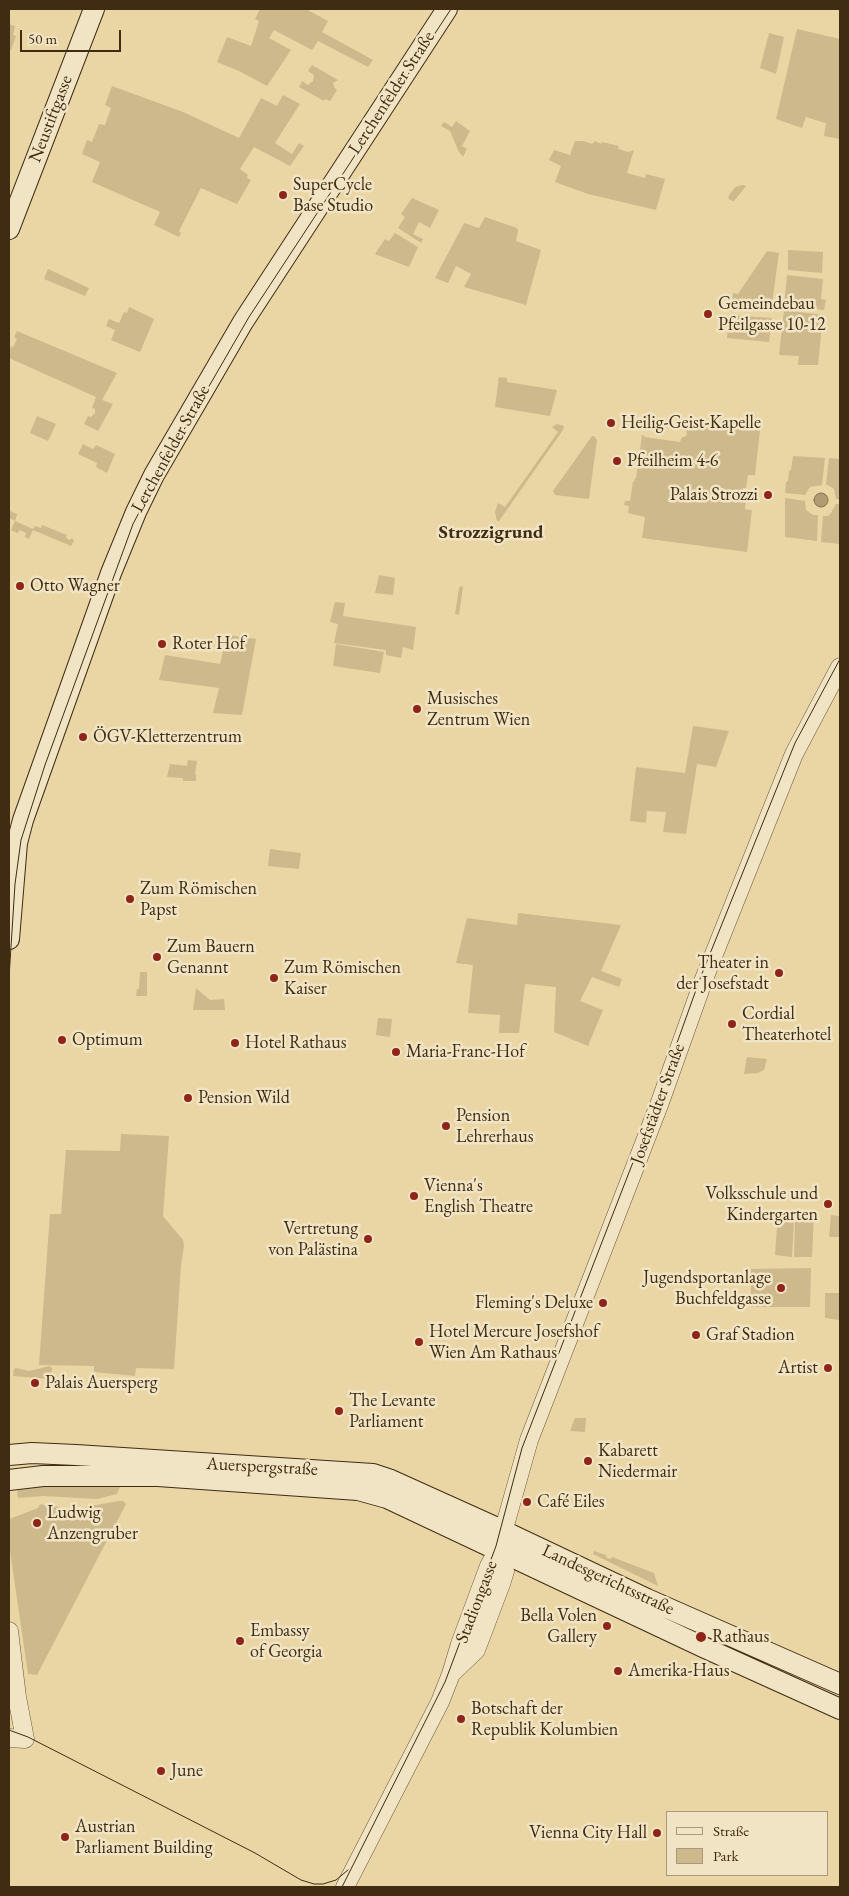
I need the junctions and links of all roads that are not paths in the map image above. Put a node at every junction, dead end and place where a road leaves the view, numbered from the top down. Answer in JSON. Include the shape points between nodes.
{"nodes":[{"id":1,"x":94,"y":9,"type":"edge"},
{"id":2,"x":447,"y":9,"type":"edge"},
{"id":3,"x":9,"y":229,"type":"edge"},
{"id":4,"x":840,"y":667,"type":"edge"},
{"id":5,"x":9,"y":939,"type":"edge"},
{"id":6,"x":9,"y":1455,"type":"edge"},
{"id":7,"x":9,"y":1480,"type":"edge"},
{"id":8,"x":504,"y":1531,"type":"junction"},
{"id":9,"x":498,"y":1550,"type":"junction"},
{"id":10,"x":9,"y":1631,"type":"edge"},
{"id":11,"x":840,"y":1684,"type":"edge"},
{"id":12,"x":840,"y":1709,"type":"edge"},
{"id":13,"x":9,"y":1738,"type":"edge"},
{"id":14,"x":345,"y":1887,"type":"edge"}],
"edges":[{"from":1,"to":3,"type":"main road","name":"Neustiftgasse"},
{"from":2,"to":5,"type":"main road","name":"Lerchenfelder Straße","via":[[243,322],[136,512],[110,573],[23,820],[17,843]]},
{"from":4,"to":8,"type":"street","name":"Josefstädter Straße","via":[[794,754],[704,979],[659,1105],[529,1440]]},
{"from":6,"to":8,"type":"main road","name":"Auerspergstraße","via":[[51,1454],[363,1472],[391,1480]]},
{"from":7,"to":9,"type":"main road","name":"Auerspergstraße","via":[[44,1476],[158,1476],[358,1490],[387,1498]]},
{"from":8,"to":9,"type":"street","name":"Josefstädter Straße"},
{"from":8,"to":11,"type":"main road","name":"Landesgerichtsstraße","via":[[712,1629]]},
{"from":9,"to":12,"type":"main road","name":"Landesgerichtsstraße"},
{"from":9,"to":14,"type":"street","name":"Stadiongasse","via":[[505,1571],[476,1650],[451,1674],[440,1702]]},
{"from":10,"to":13,"type":"street","via":[[25,1738]]}]}
